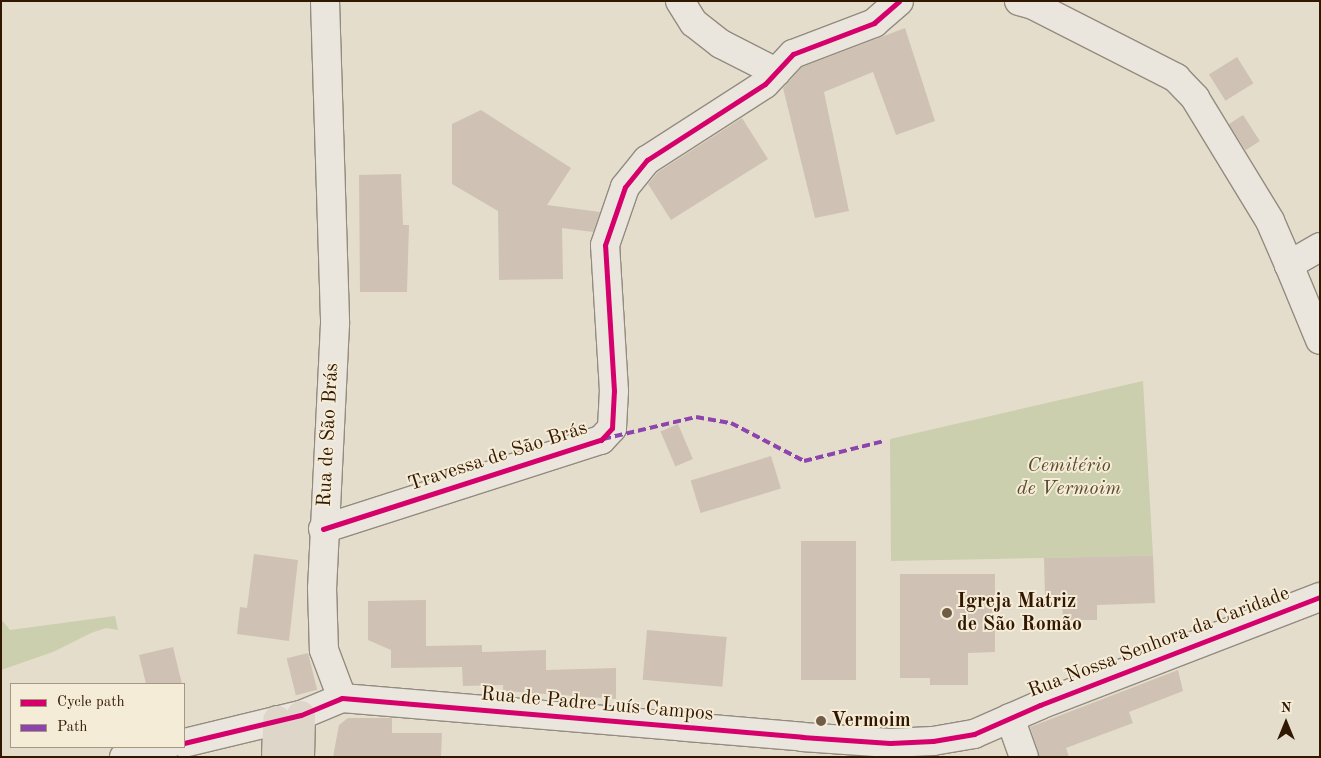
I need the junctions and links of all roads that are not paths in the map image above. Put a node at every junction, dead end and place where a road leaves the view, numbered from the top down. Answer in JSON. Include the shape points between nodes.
{"nodes":[{"id":1,"x":326,"y":1,"type":"edge"},
{"id":2,"x":680,"y":1,"type":"edge"},
{"id":3,"x":899,"y":1,"type":"edge"},
{"id":4,"x":1019,"y":1,"type":"edge"},
{"id":5,"x":776,"y":72,"type":"junction"},
{"id":6,"x":1320,"y":246,"type":"edge"},
{"id":7,"x":1289,"y":265,"type":"junction"},
{"id":8,"x":1320,"y":340,"type":"edge"},
{"id":9,"x":323,"y":529,"type":"junction"},
{"id":10,"x":1320,"y":598,"type":"edge"},
{"id":11,"x":342,"y":698,"type":"junction"},
{"id":12,"x":289,"y":717,"type":"junction"},
{"id":13,"x":1010,"y":718,"type":"junction"},
{"id":14,"x":185,"y":742,"type":"edge"},
{"id":15,"x":162,"y":748,"type":"edge"},
{"id":16,"x":124,"y":757,"type":"edge"},
{"id":17,"x":276,"y":757,"type":"edge"},
{"id":18,"x":300,"y":757,"type":"edge"},
{"id":19,"x":1024,"y":757,"type":"edge"}],
"edges":[{"from":1,"to":9,"type":"street","name":"Rua de São Brás","via":[[335,324]]},
{"from":2,"to":5,"type":"street","via":[[694,23],[721,44]]},
{"from":3,"to":5,"type":"street","name":"Travessa de São Brás","via":[[874,23],[793,54]]},
{"from":4,"to":7,"type":"street","via":[[1033,5],[1176,78],[1195,98],[1270,221]]},
{"from":5,"to":9,"type":"street","name":"Travessa de São Brás","via":[[765,84],[647,160],[625,187],[605,245],[614,391],[612,428],[601,440]]},
{"from":6,"to":7,"type":"street"},
{"from":7,"to":8,"type":"street"},
{"from":9,"to":11,"type":"street","name":"Rua de São Brás","via":[[324,650]]},
{"from":10,"to":13,"type":"street","name":"Rua Nossa Senhora da Caridade"},
{"from":11,"to":12,"type":"street","name":"Rua de Padre Luís Campos"},
{"from":11,"to":13,"type":"street","name":"Rua de Padre Luís Campos","via":[[890,743],[933,741],[974,734]]},
{"from":12,"to":14,"type":"street","name":"Rua de Padre Luís Campos"},
{"from":12,"to":17,"type":"main road"},
{"from":12,"to":18,"type":"main road"},
{"from":13,"to":19,"type":"street"},
{"from":15,"to":16,"type":"street"}]}
